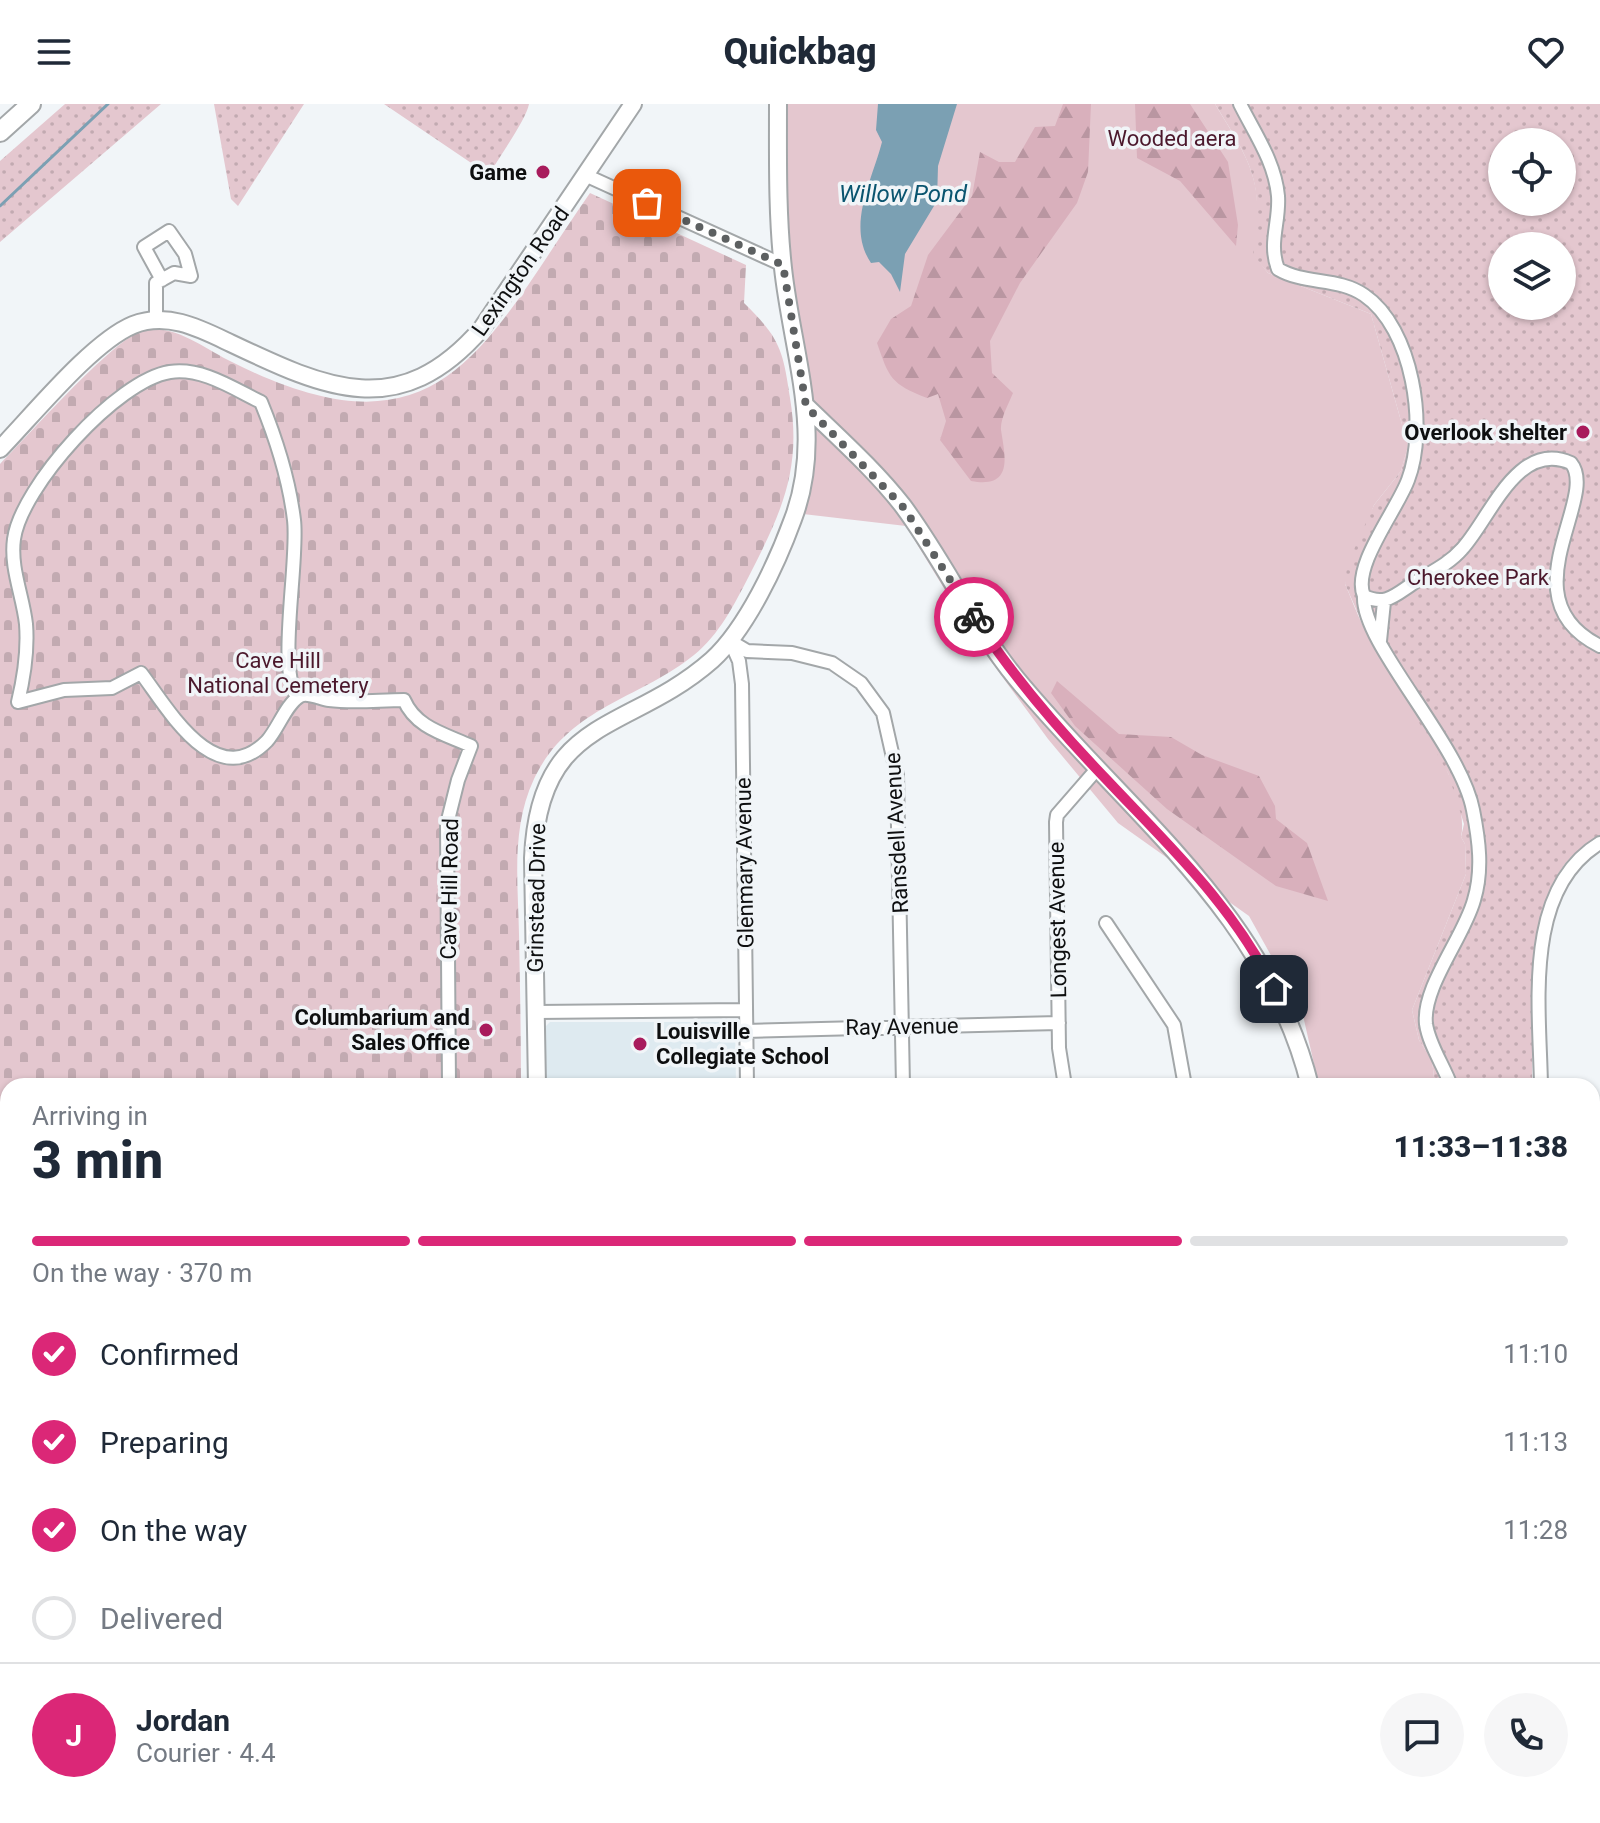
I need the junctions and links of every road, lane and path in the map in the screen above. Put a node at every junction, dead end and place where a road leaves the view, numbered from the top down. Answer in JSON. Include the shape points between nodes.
{"nodes":[{"id":1,"x":31,"y":104,"type":"edge"},
{"id":2,"x":778,"y":104,"type":"edge"},
{"id":3,"x":1240,"y":104,"type":"edge"},
{"id":4,"x":625,"y":107,"type":"edge"},
{"id":5,"x":0,"y":132,"type":"edge"},
{"id":6,"x":585,"y":175,"type":"junction"},
{"id":7,"x":783,"y":265,"type":"junction"},
{"id":8,"x":162,"y":280,"type":"dead end"},
{"id":9,"x":156,"y":320,"type":"junction"},
{"id":10,"x":806,"y":406,"type":"junction"},
{"id":11,"x":0,"y":449,"type":"edge"},
{"id":12,"x":1591,"y":481,"type":"dead end"},
{"id":13,"x":1573,"y":566,"type":"dead end"},
{"id":14,"x":1364,"y":596,"type":"junction"},
{"id":15,"x":1384,"y":602,"type":"junction"},
{"id":16,"x":730,"y":641,"type":"junction"},
{"id":17,"x":1380,"y":641,"type":"junction"},
{"id":18,"x":1600,"y":646,"type":"edge"},
{"id":19,"x":297,"y":697,"type":"junction"},
{"id":20,"x":1097,"y":769,"type":"junction"},
{"id":21,"x":1600,"y":843,"type":"edge"},
{"id":22,"x":1106,"y":923,"type":"dead end"},
{"id":23,"x":745,"y":1010,"type":"junction"},
{"id":24,"x":536,"y":1012,"type":"junction"},
{"id":25,"x":1059,"y":1023,"type":"junction"},
{"id":26,"x":902,"y":1026,"type":"junction"},
{"id":27,"x":746,"y":1031,"type":"junction"},
{"id":28,"x":449,"y":1078,"type":"edge"},
{"id":29,"x":537,"y":1078,"type":"edge"},
{"id":30,"x":747,"y":1078,"type":"edge"},
{"id":31,"x":903,"y":1078,"type":"edge"},
{"id":32,"x":1064,"y":1078,"type":"edge"},
{"id":33,"x":1184,"y":1078,"type":"edge"},
{"id":34,"x":1307,"y":1078,"type":"edge"},
{"id":35,"x":1448,"y":1078,"type":"edge"},
{"id":36,"x":1541,"y":1078,"type":"edge"}],
"edges":[{"from":1,"to":5,"type":"highway"},
{"from":2,"to":7,"type":"main road","name":"Grinstead Drive"},
{"from":3,"to":14,"type":"street","via":[[1276,179],[1272,247],[1278,269],[1297,279],[1345,285],[1363,294],[1385,315],[1405,350],[1416,449],[1408,480],[1361,573]]},
{"from":4,"to":6,"type":"main road","name":"Lexington Road"},
{"from":6,"to":7,"type":"street"},
{"from":6,"to":9,"type":"main road","name":"Lexington Road","via":[[482,328],[452,359],[415,379],[369,389],[333,387],[190,325]]},
{"from":7,"to":10,"type":"main road","name":"Grinstead Drive"},
{"from":8,"to":9,"type":"street","via":[[156,283]]},
{"from":9,"to":11,"type":"main road","name":"Lexington Road","via":[[112,337]]},
{"from":10,"to":16,"type":"main road","name":"Grinstead Drive","via":[[803,491],[784,540]]},
{"from":10,"to":20,"type":"main road","via":[[904,508],[1000,656]]},
{"from":12,"to":15,"type":"street","via":[[1580,468],[1561,460],[1527,466],[1457,554]]},
{"from":13,"to":18,"type":"street","via":[[1566,591],[1568,612],[1579,632]]},
{"from":14,"to":15,"type":"street"},
{"from":14,"to":17,"type":"street","via":[[1368,623]]},
{"from":15,"to":17,"type":"street"},
{"from":16,"to":23,"type":"street","name":"Glenmary Avenue","via":[[742,684]]},
{"from":16,"to":24,"type":"main road","name":"Grinstead Drive","via":[[695,674],[594,730],[574,746],[551,778],[534,837]]},
{"from":16,"to":26,"type":"street","name":"Ransdell Avenue","via":[[747,651],[792,653],[832,663],[861,683],[883,713],[897,775]]},
{"from":17,"to":35,"type":"street","via":[[1439,731],[1473,806],[1480,855],[1474,899],[1426,1011],[1427,1028]]},
{"from":19,"to":19,"type":"street","via":[[266,742],[243,756],[211,752],[195,741],[141,673],[112,688],[64,690],[18,702],[26,625],[13,544],[23,509],[80,437],[145,380],[188,371],[261,402],[278,442],[294,522],[290,654]]},
{"from":19,"to":28,"type":"street","name":"Cave Hill Road","via":[[404,700],[410,715],[426,726],[471,746],[447,824]]},
{"from":20,"to":25,"type":"street","name":"Longest Avenue","via":[[1056,818]]},
{"from":20,"to":34,"type":"main road","via":[[1208,887],[1245,937],[1283,1009]]},
{"from":21,"to":36,"type":"street","via":[[1569,870],[1549,913],[1541,967]]},
{"from":22,"to":33,"type":"street","via":[[1174,1025]]},
{"from":23,"to":24,"type":"street"},
{"from":23,"to":27,"type":"street","name":"Glenmary Avenue"},
{"from":24,"to":29,"type":"main road","name":"Grinstead Drive"},
{"from":25,"to":26,"type":"street","name":"Ray Avenue"},
{"from":25,"to":32,"type":"street","name":"Longest Avenue"},
{"from":26,"to":27,"type":"street","name":"Ray Avenue"},
{"from":26,"to":31,"type":"street","name":"Ransdell Avenue"},
{"from":27,"to":30,"type":"street","name":"Glenmary Avenue"}]}
